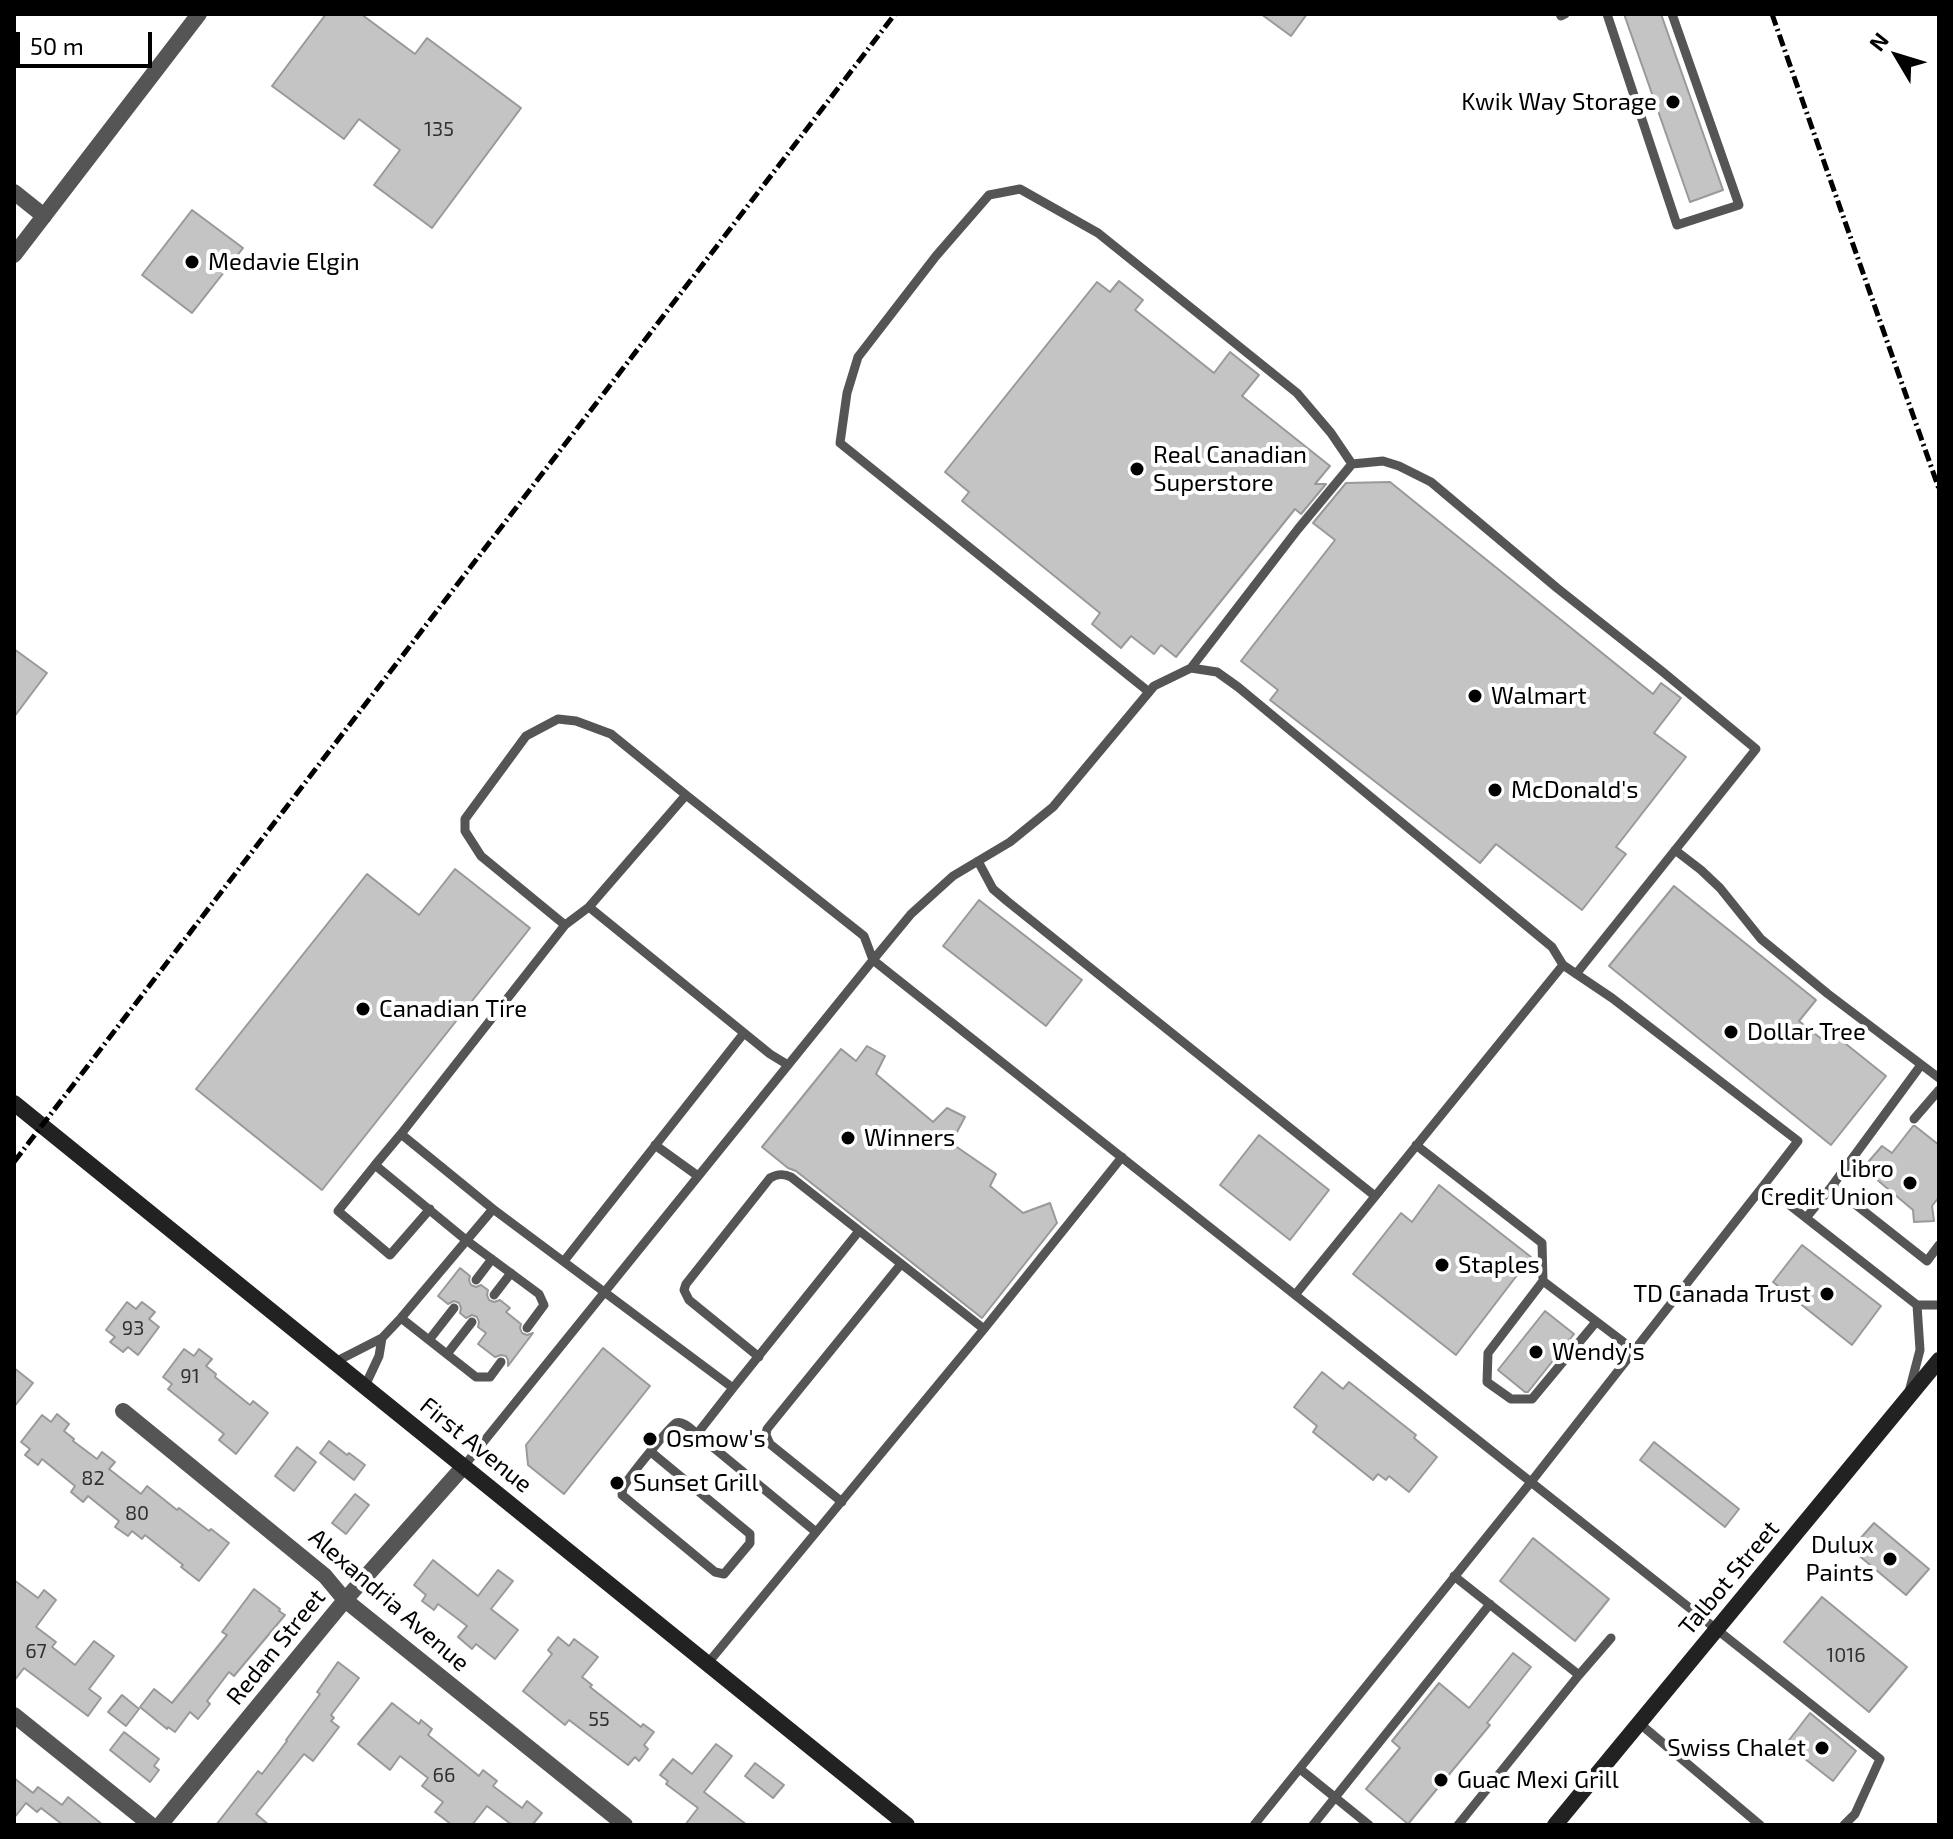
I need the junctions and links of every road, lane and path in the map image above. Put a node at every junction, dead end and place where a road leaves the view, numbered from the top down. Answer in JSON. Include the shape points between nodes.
{"nodes":[{"id":1,"x":199,"y":14,"type":"edge"},
{"id":2,"x":1607,"y":14,"type":"edge"},
{"id":3,"x":1672,"y":14,"type":"edge"},
{"id":4,"x":14,"y":192,"type":"edge"},
{"id":5,"x":44,"y":216,"type":"junction"},
{"id":6,"x":14,"y":255,"type":"edge"},
{"id":7,"x":1352,"y":464,"type":"junction"},
{"id":8,"x":1191,"y":668,"type":"junction"},
{"id":9,"x":1149,"y":692,"type":"junction"},
{"id":10,"x":686,"y":795,"type":"junction"},
{"id":11,"x":1675,"y":850,"type":"junction"},
{"id":12,"x":978,"y":861,"type":"junction"},
{"id":13,"x":589,"y":907,"type":"junction"},
{"id":14,"x":565,"y":925,"type":"junction"},
{"id":15,"x":873,"y":960,"type":"junction"},
{"id":16,"x":1563,"y":965,"type":"junction"},
{"id":17,"x":1576,"y":974,"type":"junction"},
{"id":18,"x":744,"y":1033,"type":"junction"},
{"id":19,"x":788,"y":1065,"type":"junction"},
{"id":20,"x":1921,"y":1065,"type":"junction"},
{"id":21,"x":1939,"y":1078,"type":"edge"},
{"id":22,"x":1939,"y":1090,"type":"edge"},
{"id":23,"x":14,"y":1103,"type":"edge"},
{"id":24,"x":1914,"y":1119,"type":"dead end"},
{"id":25,"x":401,"y":1134,"type":"junction"},
{"id":26,"x":655,"y":1145,"type":"junction"},
{"id":27,"x":1416,"y":1145,"type":"junction"},
{"id":28,"x":1122,"y":1157,"type":"junction"},
{"id":29,"x":375,"y":1165,"type":"junction"},
{"id":30,"x":698,"y":1176,"type":"junction"},
{"id":31,"x":1764,"y":1185,"type":"junction"},
{"id":32,"x":1832,"y":1186,"type":"junction"},
{"id":33,"x":1375,"y":1196,"type":"junction"},
{"id":34,"x":430,"y":1209,"type":"junction"},
{"id":35,"x":493,"y":1209,"type":"junction"},
{"id":36,"x":1806,"y":1218,"type":"junction"},
{"id":37,"x":859,"y":1231,"type":"junction"},
{"id":38,"x":466,"y":1240,"type":"junction"},
{"id":39,"x":1939,"y":1245,"type":"edge"},
{"id":40,"x":492,"y":1259,"type":"junction"},
{"id":41,"x":564,"y":1261,"type":"junction"},
{"id":42,"x":901,"y":1264,"type":"junction"},
{"id":43,"x":511,"y":1273,"type":"junction"},
{"id":44,"x":476,"y":1280,"type":"dead end"},
{"id":45,"x":1543,"y":1281,"type":"junction"},
{"id":46,"x":605,"y":1292,"type":"junction"},
{"id":47,"x":494,"y":1295,"type":"dead end"},
{"id":48,"x":1295,"y":1295,"type":"junction"},
{"id":49,"x":1917,"y":1305,"type":"junction"},
{"id":50,"x":1939,"y":1305,"type":"edge"},
{"id":51,"x":454,"y":1308,"type":"dead end"},
{"id":52,"x":401,"y":1318,"type":"junction"},
{"id":53,"x":472,"y":1322,"type":"dead end"},
{"id":54,"x":1596,"y":1322,"type":"junction"},
{"id":55,"x":527,"y":1328,"type":"dead end"},
{"id":56,"x":984,"y":1329,"type":"junction"},
{"id":57,"x":382,"y":1338,"type":"junction"},
{"id":58,"x":429,"y":1340,"type":"junction"},
{"id":59,"x":1634,"y":1350,"type":"junction"},
{"id":60,"x":447,"y":1354,"type":"junction"},
{"id":61,"x":759,"y":1357,"type":"junction"},
{"id":62,"x":1939,"y":1360,"type":"edge"},
{"id":63,"x":335,"y":1362,"type":"junction"},
{"id":64,"x":501,"y":1362,"type":"dead end"},
{"id":65,"x":365,"y":1386,"type":"junction"},
{"id":66,"x":733,"y":1388,"type":"junction"},
{"id":67,"x":1907,"y":1399,"type":"junction"},
{"id":68,"x":123,"y":1411,"type":"dead end"},
{"id":69,"x":697,"y":1434,"type":"junction"},
{"id":70,"x":651,"y":1452,"type":"junction"},
{"id":71,"x":464,"y":1466,"type":"junction"},
{"id":72,"x":1531,"y":1482,"type":"junction"},
{"id":73,"x":842,"y":1502,"type":"junction"},
{"id":74,"x":816,"y":1532,"type":"junction"},
{"id":75,"x":1454,"y":1576,"type":"junction"},
{"id":76,"x":345,"y":1600,"type":"junction"},
{"id":77,"x":1490,"y":1604,"type":"junction"},
{"id":78,"x":1717,"y":1630,"type":"junction"},
{"id":79,"x":1611,"y":1638,"type":"dead end"},
{"id":80,"x":708,"y":1663,"type":"junction"},
{"id":81,"x":1579,"y":1675,"type":"junction"},
{"id":82,"x":14,"y":1715,"type":"edge"},
{"id":83,"x":1639,"y":1723,"type":"junction"},
{"id":84,"x":1300,"y":1769,"type":"junction"},
{"id":85,"x":1335,"y":1797,"type":"junction"},
{"id":86,"x":151,"y":1825,"type":"edge"},
{"id":87,"x":160,"y":1825,"type":"edge"},
{"id":88,"x":625,"y":1825,"type":"edge"},
{"id":89,"x":907,"y":1825,"type":"edge"},
{"id":90,"x":1254,"y":1825,"type":"edge"},
{"id":91,"x":1313,"y":1825,"type":"edge"},
{"id":92,"x":1369,"y":1825,"type":"edge"},
{"id":93,"x":1458,"y":1825,"type":"edge"},
{"id":94,"x":1555,"y":1825,"type":"edge"},
{"id":95,"x":1760,"y":1825,"type":"edge"},
{"id":96,"x":1844,"y":1825,"type":"edge"}],
"edges":[{"from":1,"to":5,"type":"street"},
{"from":2,"to":3,"type":"lane","via":[[1677,225],[1739,205]]},
{"from":4,"to":5,"type":"street"},
{"from":5,"to":6,"type":"street"},
{"from":7,"to":8,"type":"lane"},
{"from":7,"to":9,"type":"lane","via":[[1297,393],[1098,233],[1020,189],[989,195],[858,357],[840,443]]},
{"from":7,"to":11,"type":"lane","via":[[1383,461],[1431,482],[1756,749]]},
{"from":8,"to":9,"type":"lane"},
{"from":8,"to":16,"type":"lane","via":[[1217,672],[1238,687],[1552,947]]},
{"from":9,"to":12,"type":"lane","via":[[1053,807]]},
{"from":10,"to":13,"type":"lane"},
{"from":10,"to":14,"type":"lane","via":[[611,734],[576,721],[558,719],[526,736],[465,819],[465,831],[481,856]]},
{"from":10,"to":15,"type":"lane","via":[[864,936]]},
{"from":11,"to":17,"type":"lane"},
{"from":11,"to":20,"type":"lane","via":[[1720,888],[1761,939]]},
{"from":12,"to":15,"type":"lane","via":[[911,914]]},
{"from":12,"to":33,"type":"lane","via":[[993,889],[1007,901]]},
{"from":13,"to":14,"type":"lane"},
{"from":13,"to":18,"type":"lane"},
{"from":14,"to":25,"type":"lane"},
{"from":15,"to":19,"type":"lane"},
{"from":15,"to":28,"type":"lane"},
{"from":16,"to":17,"type":"lane"},
{"from":16,"to":27,"type":"lane"},
{"from":17,"to":31,"type":"lane","via":[[1798,1141]]},
{"from":18,"to":19,"type":"lane"},
{"from":18,"to":26,"type":"lane"},
{"from":19,"to":30,"type":"lane"},
{"from":20,"to":21,"type":"lane"},
{"from":20,"to":32,"type":"lane"},
{"from":22,"to":24,"type":"lane"},
{"from":23,"to":63,"type":"main road","name":"First Avenue"},
{"from":25,"to":29,"type":"lane"},
{"from":25,"to":35,"type":"lane"},
{"from":26,"to":30,"type":"lane"},
{"from":26,"to":41,"type":"lane"},
{"from":27,"to":33,"type":"lane"},
{"from":27,"to":45,"type":"lane","via":[[1542,1243]]},
{"from":28,"to":48,"type":"lane"},
{"from":28,"to":56,"type":"lane"},
{"from":29,"to":34,"type":"lane"},
{"from":29,"to":34,"type":"lane","via":[[338,1211],[390,1255]]},
{"from":30,"to":46,"type":"lane"},
{"from":31,"to":36,"type":"lane"},
{"from":31,"to":59,"type":"lane"},
{"from":32,"to":36,"type":"lane"},
{"from":32,"to":39,"type":"lane","via":[[1927,1261]]},
{"from":33,"to":48,"type":"lane"},
{"from":34,"to":38,"type":"lane"},
{"from":35,"to":38,"type":"lane"},
{"from":35,"to":41,"type":"lane"},
{"from":36,"to":49,"type":"lane"},
{"from":37,"to":42,"type":"lane"},
{"from":37,"to":61,"type":"lane"},
{"from":37,"to":61,"type":"lane","via":[[785,1174],[770,1178],[760,1190],[684,1290],[689,1300]]},
{"from":38,"to":40,"type":"lane"},
{"from":38,"to":52,"type":"lane"},
{"from":40,"to":43,"type":"lane"},
{"from":40,"to":44,"type":"lane"},
{"from":41,"to":46,"type":"lane"},
{"from":42,"to":56,"type":"lane"},
{"from":42,"to":73,"type":"lane","via":[[767,1429],[770,1444]]},
{"from":43,"to":47,"type":"lane"},
{"from":43,"to":55,"type":"lane","via":[[539,1294],[544,1305]]},
{"from":45,"to":54,"type":"lane"},
{"from":45,"to":54,"type":"lane","via":[[1488,1353],[1487,1382],[1511,1399],[1532,1399]]},
{"from":46,"to":66,"type":"lane"},
{"from":46,"to":71,"type":"lane"},
{"from":48,"to":72,"type":"lane"},
{"from":49,"to":50,"type":"lane"},
{"from":49,"to":67,"type":"lane","via":[[1920,1350]]},
{"from":51,"to":58,"type":"lane"},
{"from":52,"to":57,"type":"lane"},
{"from":52,"to":58,"type":"lane"},
{"from":53,"to":60,"type":"lane"},
{"from":54,"to":59,"type":"lane"},
{"from":56,"to":73,"type":"lane"},
{"from":57,"to":63,"type":"lane"},
{"from":57,"to":65,"type":"lane"},
{"from":58,"to":60,"type":"lane"},
{"from":59,"to":72,"type":"lane"},
{"from":60,"to":64,"type":"lane","via":[[476,1377],[490,1377]]},
{"from":61,"to":66,"type":"lane"},
{"from":62,"to":67,"type":"main road","name":"Talbot Street"},
{"from":63,"to":65,"type":"main road","name":"First Avenue"},
{"from":65,"to":71,"type":"main road","name":"First Avenue"},
{"from":66,"to":69,"type":"lane"},
{"from":67,"to":78,"type":"main road","name":"Talbot Street"},
{"from":68,"to":76,"type":"street","name":"Alexandria Avenue","via":[[325,1576]]},
{"from":69,"to":70,"type":"lane","via":[[677,1423]]},
{"from":69,"to":74,"type":"lane"},
{"from":70,"to":70,"type":"lane","via":[[624,1484],[622,1495],[724,1574],[750,1543],[750,1534]]},
{"from":71,"to":76,"type":"street","name":"Redan Street"},
{"from":71,"to":80,"type":"main road","name":"First Avenue"},
{"from":72,"to":75,"type":"lane"},
{"from":72,"to":78,"type":"lane"},
{"from":73,"to":74,"type":"lane"},
{"from":74,"to":80,"type":"lane"},
{"from":75,"to":77,"type":"lane"},
{"from":75,"to":84,"type":"lane"},
{"from":76,"to":87,"type":"street","name":"Redan Street"},
{"from":76,"to":88,"type":"street","name":"Alexandria Avenue"},
{"from":77,"to":81,"type":"lane"},
{"from":77,"to":85,"type":"lane"},
{"from":78,"to":83,"type":"main road","name":"Talbot Street"},
{"from":78,"to":96,"type":"lane","via":[[1880,1759],[1855,1814]]},
{"from":79,"to":81,"type":"lane"},
{"from":80,"to":89,"type":"main road","name":"First Avenue"},
{"from":81,"to":93,"type":"lane"},
{"from":82,"to":86,"type":"street"},
{"from":83,"to":94,"type":"main road","name":"Talbot Street"},
{"from":83,"to":95,"type":"lane"},
{"from":84,"to":85,"type":"lane"},
{"from":84,"to":90,"type":"lane"},
{"from":85,"to":91,"type":"lane"},
{"from":85,"to":92,"type":"lane"}]}
